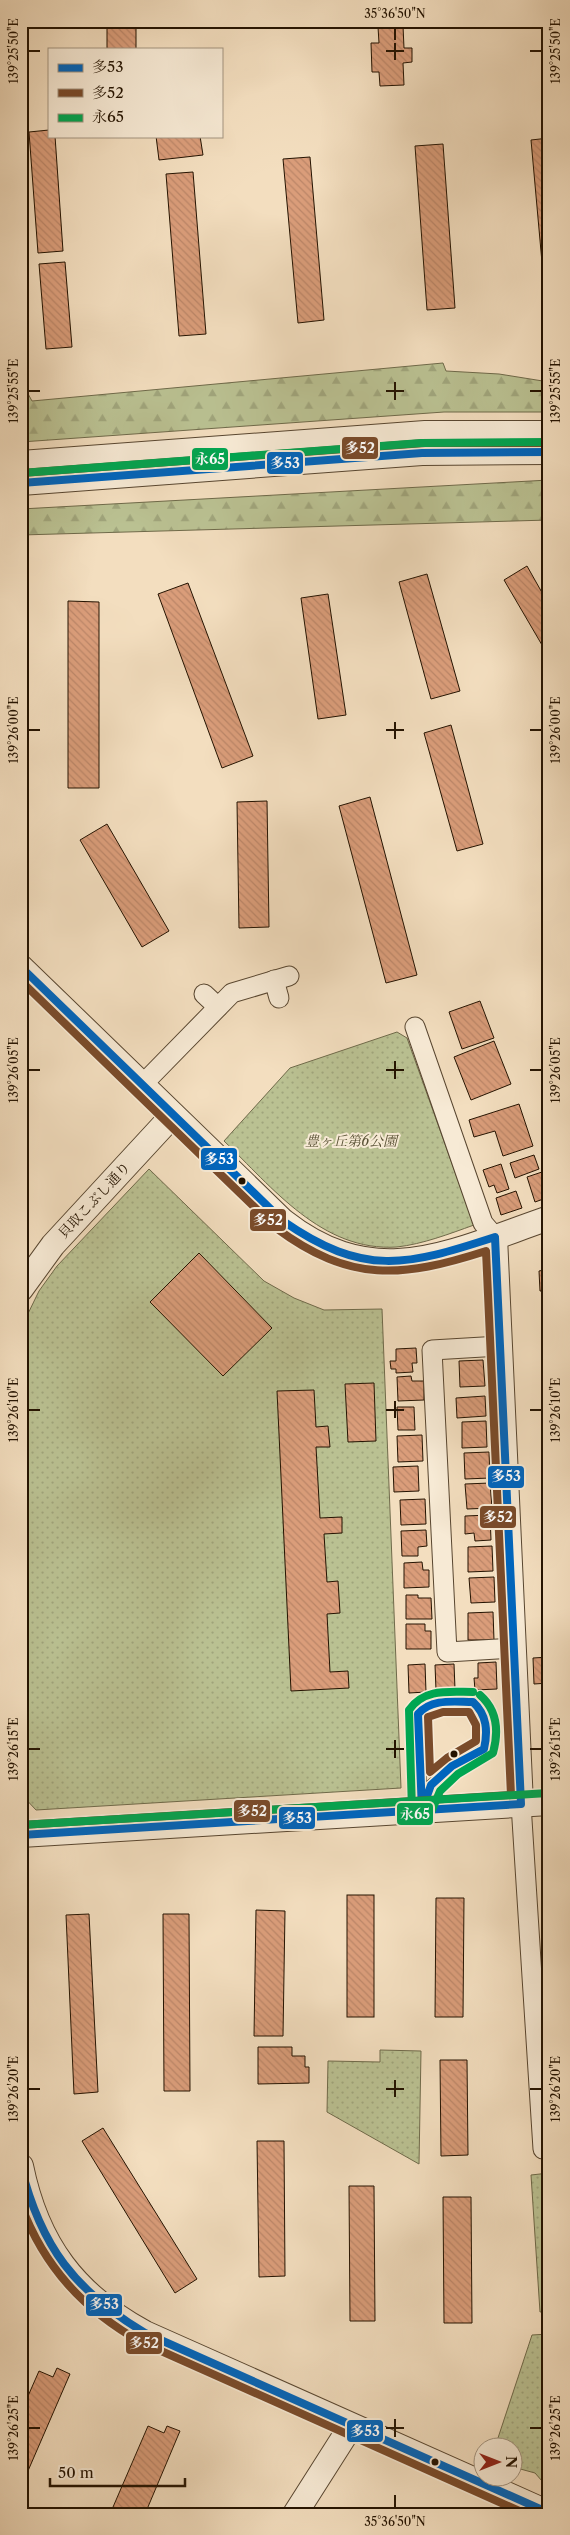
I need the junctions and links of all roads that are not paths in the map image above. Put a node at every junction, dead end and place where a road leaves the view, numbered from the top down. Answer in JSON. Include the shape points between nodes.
{"nodes":[{"id":1,"x":549,"y":433,"type":"edge"},
{"id":2,"x":549,"y":452,"type":"edge"},
{"id":3,"x":21,"y":463,"type":"edge"},
{"id":4,"x":21,"y":483,"type":"edge"},
{"id":5,"x":21,"y":967,"type":"edge"},
{"id":6,"x":281,"y":984,"type":"dead end"},
{"id":7,"x":204,"y":994,"type":"dead end"},
{"id":8,"x":218,"y":1007,"type":"junction"},
{"id":9,"x":415,"y":1027,"type":"dead end"},
{"id":10,"x":142,"y":1085,"type":"junction"},
{"id":11,"x":173,"y":1115,"type":"junction"},
{"id":12,"x":549,"y":1218,"type":"edge"},
{"id":13,"x":495,"y":1237,"type":"junction"},
{"id":14,"x":21,"y":1290,"type":"edge"},
{"id":15,"x":500,"y":1346,"type":"junction"},
{"id":16,"x":514,"y":1648,"type":"junction"},
{"id":17,"x":549,"y":1803,"type":"edge"},
{"id":18,"x":520,"y":1804,"type":"junction"},
{"id":19,"x":422,"y":1810,"type":"junction"},
{"id":20,"x":21,"y":1835,"type":"edge"},
{"id":21,"x":543,"y":2148,"type":"dead end"},
{"id":22,"x":21,"y":2166,"type":"edge"},
{"id":23,"x":351,"y":2426,"type":"junction"},
{"id":24,"x":549,"y":2513,"type":"edge"},
{"id":25,"x":295,"y":2514,"type":"edge"}],
"edges":[{"from":1,"to":3,"type":"street","via":[[425,433]]},
{"from":2,"to":4,"type":"street","via":[[422,453]]},
{"from":5,"to":10,"type":"street"},
{"from":6,"to":8,"type":"street","via":[[232,993]]},
{"from":7,"to":8,"type":"street"},
{"from":8,"to":10,"type":"street"},
{"from":9,"to":13,"type":"street","via":[[483,1223]]},
{"from":10,"to":11,"type":"street"},
{"from":11,"to":13,"type":"street","via":[[282,1222],[327,1250],[361,1260],[391,1263],[442,1254]]},
{"from":11,"to":14,"type":"street","name":"貝取こぶし通り","via":[[53,1245]]},
{"from":12,"to":13,"type":"street"},
{"from":13,"to":15,"type":"street"},
{"from":15,"to":16,"type":"street"},
{"from":15,"to":16,"type":"street","via":[[432,1350],[447,1652]]},
{"from":16,"to":18,"type":"street"},
{"from":17,"to":18,"type":"street"},
{"from":18,"to":19,"type":"street"},
{"from":18,"to":21,"type":"street"},
{"from":19,"to":19,"type":"lane","via":[[418,1714],[429,1704],[473,1702],[486,1717],[484,1749],[452,1766],[431,1785]]},
{"from":19,"to":20,"type":"street"},
{"from":22,"to":23,"type":"street","via":[[37,2222],[55,2255],[97,2302],[145,2333]]},
{"from":23,"to":24,"type":"street"},
{"from":23,"to":25,"type":"street"}]}
